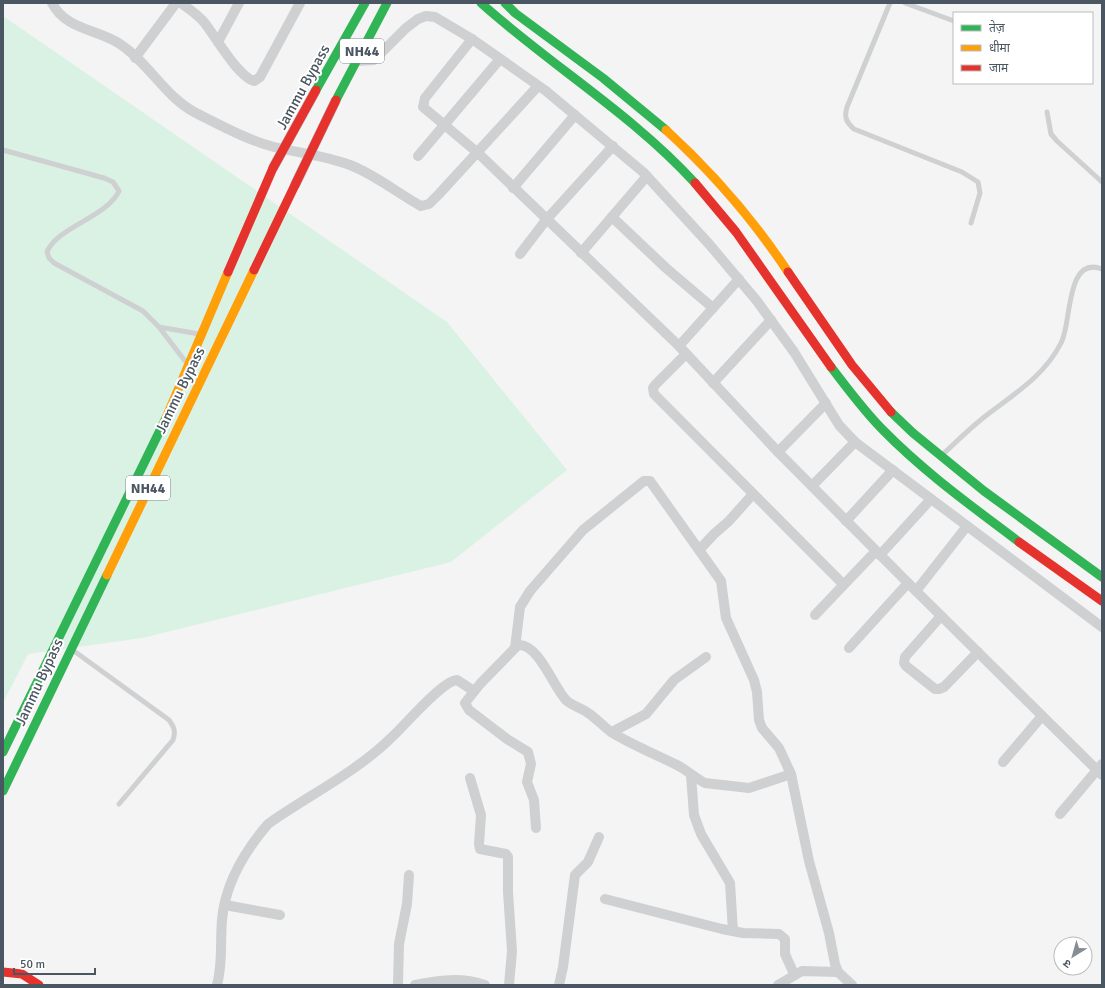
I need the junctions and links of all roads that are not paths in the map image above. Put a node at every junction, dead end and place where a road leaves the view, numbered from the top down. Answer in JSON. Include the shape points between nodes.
{"nodes":[{"id":1,"x":52,"y":3,"type":"edge"},
{"id":2,"x":176,"y":3,"type":"edge"},
{"id":3,"x":182,"y":3,"type":"edge"},
{"id":4,"x":238,"y":3,"type":"edge"},
{"id":5,"x":300,"y":3,"type":"edge"},
{"id":6,"x":362,"y":3,"type":"edge"},
{"id":7,"x":365,"y":3,"type":"edge"},
{"id":8,"x":387,"y":3,"type":"edge"},
{"id":9,"x":481,"y":3,"type":"edge"},
{"id":10,"x":505,"y":3,"type":"edge"},
{"id":11,"x":890,"y":3,"type":"edge"},
{"id":12,"x":905,"y":3,"type":"edge"},
{"id":13,"x":359,"y":15,"type":"junction"},
{"id":14,"x":953,"y":21,"type":"edge"},
{"id":15,"x":472,"y":39,"type":"junction"},
{"id":16,"x":218,"y":42,"type":"junction"},
{"id":17,"x":135,"y":58,"type":"junction"},
{"id":18,"x":500,"y":59,"type":"junction"},
{"id":19,"x":356,"y":61,"type":"junction"},
{"id":20,"x":538,"y":86,"type":"junction"},
{"id":21,"x":1047,"y":112,"type":"dead end"},
{"id":22,"x":575,"y":115,"type":"junction"},
{"id":23,"x":444,"y":126,"type":"junction"},
{"id":24,"x":613,"y":146,"type":"junction"},
{"id":25,"x":3,"y":150,"type":"edge"},
{"id":26,"x":478,"y":153,"type":"junction"},
{"id":27,"x":418,"y":156,"type":"dead end"},
{"id":28,"x":647,"y":176,"type":"junction"},
{"id":29,"x":1102,"y":182,"type":"edge"},
{"id":30,"x":513,"y":188,"type":"junction"},
{"id":31,"x":612,"y":217,"type":"junction"},
{"id":32,"x":546,"y":220,"type":"junction"},
{"id":33,"x":972,"y":223,"type":"dead end"},
{"id":34,"x":581,"y":253,"type":"junction"},
{"id":35,"x":520,"y":254,"type":"dead end"},
{"id":36,"x":1102,"y":269,"type":"edge"},
{"id":37,"x":739,"y":279,"type":"junction"},
{"id":38,"x":713,"y":308,"type":"junction"},
{"id":39,"x":771,"y":320,"type":"junction"},
{"id":40,"x":159,"y":327,"type":"junction"},
{"id":41,"x":201,"y":335,"type":"junction"},
{"id":42,"x":682,"y":350,"type":"junction"},
{"id":43,"x":188,"y":365,"type":"junction"},
{"id":44,"x":713,"y":383,"type":"junction"},
{"id":45,"x":826,"y":403,"type":"junction"},
{"id":46,"x":855,"y":442,"type":"junction"},
{"id":47,"x":778,"y":452,"type":"junction"},
{"id":48,"x":941,"y":456,"type":"junction"},
{"id":49,"x":893,"y":470,"type":"junction"},
{"id":50,"x":812,"y":486,"type":"junction"},
{"id":51,"x":753,"y":494,"type":"junction"},
{"id":52,"x":932,"y":499,"type":"junction"},
{"id":53,"x":846,"y":520,"type":"junction"},
{"id":54,"x":967,"y":526,"type":"junction"},
{"id":55,"x":702,"y":547,"type":"junction"},
{"id":56,"x":878,"y":553,"type":"junction"},
{"id":57,"x":1102,"y":577,"type":"edge"},
{"id":58,"x":908,"y":583,"type":"junction"},
{"id":59,"x":843,"y":584,"type":"junction"},
{"id":60,"x":916,"y":591,"type":"junction"},
{"id":61,"x":1102,"y":601,"type":"edge"},
{"id":62,"x":815,"y":615,"type":"dead end"},
{"id":63,"x":941,"y":616,"type":"junction"},
{"id":64,"x":1102,"y":627,"type":"edge"},
{"id":65,"x":515,"y":648,"type":"junction"},
{"id":66,"x":849,"y":648,"type":"dead end"},
{"id":67,"x":71,"y":649,"type":"junction"},
{"id":68,"x":978,"y":652,"type":"junction"},
{"id":69,"x":706,"y":657,"type":"dead end"},
{"id":70,"x":474,"y":691,"type":"junction"},
{"id":71,"x":1042,"y":716,"type":"junction"},
{"id":72,"x":612,"y":732,"type":"junction"},
{"id":73,"x":3,"y":752,"type":"edge"},
{"id":74,"x":1002,"y":762,"type":"dead end"},
{"id":75,"x":1100,"y":770,"type":"edge"},
{"id":76,"x":791,"y":774,"type":"junction"},
{"id":77,"x":691,"y":775,"type":"junction"},
{"id":78,"x":470,"y":778,"type":"dead end"},
{"id":79,"x":3,"y":791,"type":"edge"},
{"id":80,"x":119,"y":804,"type":"dead end"},
{"id":81,"x":1060,"y":814,"type":"dead end"},
{"id":82,"x":536,"y":828,"type":"dead end"},
{"id":83,"x":599,"y":837,"type":"dead end"},
{"id":84,"x":410,"y":875,"type":"dead end"},
{"id":85,"x":605,"y":899,"type":"dead end"},
{"id":86,"x":224,"y":905,"type":"junction"},
{"id":87,"x":280,"y":915,"type":"dead end"},
{"id":88,"x":733,"y":931,"type":"junction"},
{"id":89,"x":3,"y":972,"type":"edge"},
{"id":90,"x":838,"y":972,"type":"junction"},
{"id":91,"x":794,"y":974,"type":"junction"},
{"id":92,"x":433,"y":983,"type":"edge"},
{"id":93,"x":38,"y":985,"type":"edge"},
{"id":94,"x":217,"y":985,"type":"edge"},
{"id":95,"x":398,"y":985,"type":"edge"},
{"id":96,"x":416,"y":985,"type":"edge"},
{"id":97,"x":485,"y":985,"type":"edge"},
{"id":98,"x":509,"y":985,"type":"edge"},
{"id":99,"x":559,"y":985,"type":"edge"},
{"id":100,"x":778,"y":985,"type":"edge"},
{"id":101,"x":852,"y":985,"type":"edge"}],
"edges":[{"from":1,"to":17,"type":"street","via":[[60,16],[67,21],[110,39]]},
{"from":2,"to":17,"type":"street"},
{"from":3,"to":16,"type":"street","via":[[203,22]]},
{"from":4,"to":16,"type":"street"},
{"from":5,"to":16,"type":"street","via":[[257,80],[246,77]]},
{"from":6,"to":13,"type":"main road"},
{"from":7,"to":13,"type":"main road","name":"Jammu Bypass","number":"NH44"},
{"from":8,"to":19,"type":"main road","name":"Jammu Bypass","number":"NH44"},
{"from":9,"to":61,"type":"main road","via":[[621,116],[686,174],[742,239],[839,378],[874,421],[949,487],[1018,542]]},
{"from":10,"to":48,"type":"main road","via":[[628,98],[704,165],[737,202],[782,261],[878,398],[910,431]]},
{"from":11,"to":33,"type":"lane","via":[[846,106],[846,120],[854,129],[962,172],[978,182],[980,193]]},
{"from":12,"to":14,"type":"lane"},
{"from":13,"to":41,"type":"main road","name":"Jammu Bypass","number":"NH44","bridge":true,"via":[[274,168]]},
{"from":15,"to":18,"type":"street"},
{"from":15,"to":19,"type":"street","via":[[442,20],[426,16],[406,28],[374,60]]},
{"from":15,"to":23,"type":"street","via":[[423,103],[426,111]]},
{"from":17,"to":26,"type":"street","via":[[174,98],[196,113],[272,146],[350,165],[421,206],[429,204]]},
{"from":18,"to":20,"type":"street"},
{"from":18,"to":23,"type":"street"},
{"from":19,"to":67,"type":"main road","name":"Jammu Bypass","number":"NH44","bridge":true},
{"from":20,"to":22,"type":"street"},
{"from":20,"to":26,"type":"street"},
{"from":21,"to":29,"type":"lane","via":[[1051,134]]},
{"from":22,"to":24,"type":"street"},
{"from":22,"to":30,"type":"street"},
{"from":23,"to":26,"type":"street"},
{"from":23,"to":27,"type":"street"},
{"from":24,"to":28,"type":"street"},
{"from":24,"to":32,"type":"street"},
{"from":25,"to":40,"type":"lane","via":[[104,178],[116,185],[119,191],[109,204],[53,242],[47,252],[54,263],[135,305]]},
{"from":26,"to":30,"type":"street"},
{"from":28,"to":31,"type":"street"},
{"from":28,"to":37,"type":"street"},
{"from":30,"to":32,"type":"street"},
{"from":31,"to":34,"type":"street"},
{"from":31,"to":38,"type":"street"},
{"from":32,"to":34,"type":"street"},
{"from":32,"to":35,"type":"street"},
{"from":34,"to":42,"type":"street"},
{"from":36,"to":48,"type":"lane","via":[[1090,266],[1078,276],[1063,340],[1048,365]]},
{"from":37,"to":38,"type":"street"},
{"from":37,"to":39,"type":"street"},
{"from":38,"to":42,"type":"street"},
{"from":39,"to":44,"type":"street"},
{"from":39,"to":45,"type":"street"},
{"from":40,"to":41,"type":"lane"},
{"from":40,"to":43,"type":"lane"},
{"from":41,"to":43,"type":"main road","name":"Jammu Bypass","number":"NH44"},
{"from":42,"to":44,"type":"street"},
{"from":42,"to":51,"type":"street","via":[[653,388],[654,394]]},
{"from":43,"to":73,"type":"main road","name":"Jammu Bypass","number":"NH44","via":[[163,424]]},
{"from":44,"to":47,"type":"street"},
{"from":45,"to":46,"type":"street"},
{"from":45,"to":47,"type":"street"},
{"from":46,"to":49,"type":"street"},
{"from":46,"to":50,"type":"street"},
{"from":47,"to":50,"type":"street"},
{"from":48,"to":57,"type":"main road","via":[[1026,523]]},
{"from":49,"to":52,"type":"street"},
{"from":49,"to":53,"type":"street"},
{"from":50,"to":53,"type":"street"},
{"from":51,"to":55,"type":"street"},
{"from":51,"to":59,"type":"street"},
{"from":52,"to":54,"type":"street"},
{"from":52,"to":56,"type":"street"},
{"from":53,"to":56,"type":"street"},
{"from":54,"to":60,"type":"street"},
{"from":54,"to":64,"type":"street"},
{"from":55,"to":65,"type":"street","via":[[650,481],[644,481],[583,530],[530,592],[520,607]]},
{"from":55,"to":76,"type":"street","via":[[721,581],[726,618],[754,680],[762,728],[779,748]]},
{"from":56,"to":58,"type":"street"},
{"from":56,"to":59,"type":"street"},
{"from":58,"to":60,"type":"street"},
{"from":58,"to":66,"type":"street"},
{"from":59,"to":62,"type":"street"},
{"from":60,"to":63,"type":"street"},
{"from":63,"to":68,"type":"street"},
{"from":63,"to":68,"type":"street","via":[[905,657],[906,666],[939,690]]},
{"from":65,"to":70,"type":"street"},
{"from":65,"to":72,"type":"street","via":[[522,645],[533,652],[566,700],[589,713]]},
{"from":67,"to":79,"type":"main road","name":"Jammu Bypass","number":"NH44"},
{"from":67,"to":80,"type":"lane","via":[[174,726],[173,740]]},
{"from":68,"to":71,"type":"street"},
{"from":69,"to":72,"type":"street","via":[[674,680],[646,714]]},
{"from":70,"to":82,"type":"street","via":[[465,703],[469,710],[507,739],[525,749],[531,757],[527,782],[534,800]]},
{"from":70,"to":86,"type":"street","via":[[457,680],[449,682],[376,752],[268,824],[234,874]]},
{"from":71,"to":74,"type":"street"},
{"from":71,"to":75,"type":"street"},
{"from":72,"to":77,"type":"street"},
{"from":75,"to":81,"type":"street"},
{"from":76,"to":77,"type":"street","via":[[749,788],[705,783]]},
{"from":76,"to":90,"type":"street","via":[[809,861]]},
{"from":77,"to":88,"type":"street","via":[[694,815],[701,834],[730,882]]},
{"from":78,"to":98,"type":"street","via":[[481,815],[480,849],[508,857],[512,951]]},
{"from":83,"to":99,"type":"street","via":[[588,862],[575,874]]},
{"from":84,"to":95,"type":"street","via":[[399,944]]},
{"from":85,"to":88,"type":"street"},
{"from":86,"to":87,"type":"street"},
{"from":86,"to":94,"type":"street","via":[[222,957]]},
{"from":88,"to":91,"type":"street","via":[[781,935],[785,939],[787,960]]},
{"from":89,"to":93,"type":"main road","via":[[28,976]]},
{"from":90,"to":91,"type":"street","via":[[810,970]]},
{"from":90,"to":101,"type":"street"},
{"from":91,"to":100,"type":"street"},
{"from":92,"to":96,"type":"street"},
{"from":92,"to":97,"type":"street","via":[[466,980]]}]}
